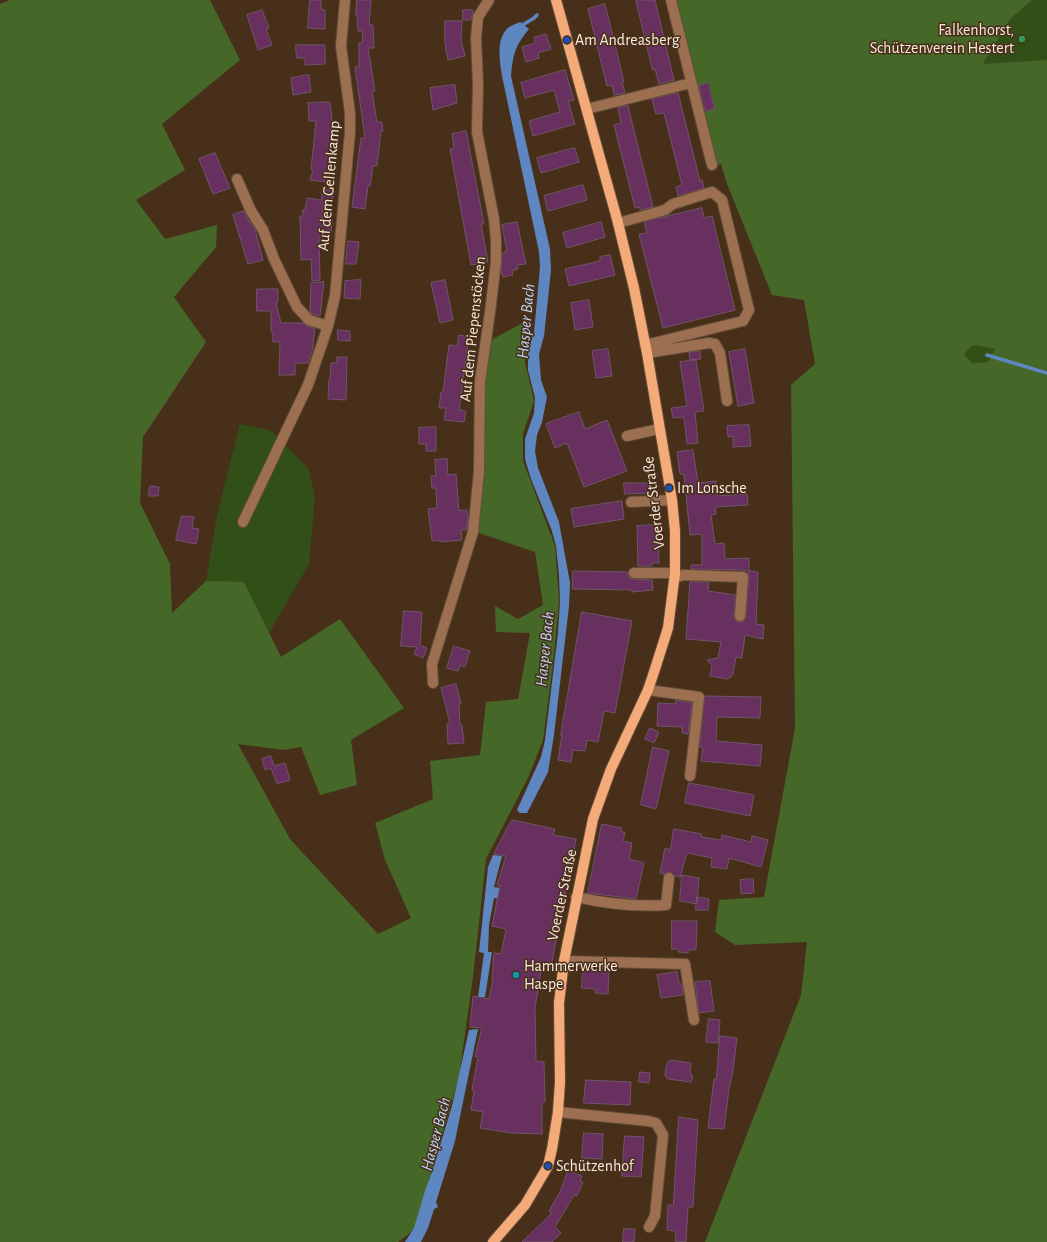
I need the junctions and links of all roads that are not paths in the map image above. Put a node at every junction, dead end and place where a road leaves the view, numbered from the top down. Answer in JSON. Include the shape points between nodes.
{"nodes":[{"id":1,"x":345,"y":0,"type":"edge"},
{"id":2,"x":489,"y":0,"type":"edge"},
{"id":3,"x":556,"y":0,"type":"edge"},
{"id":4,"x":671,"y":0,"type":"edge"},
{"id":5,"x":691,"y":83,"type":"junction"},
{"id":6,"x":587,"y":109,"type":"junction"},
{"id":7,"x":712,"y":165,"type":"dead end"},
{"id":8,"x":237,"y":179,"type":"dead end"},
{"id":9,"x":618,"y":223,"type":"junction"},
{"id":10,"x":328,"y":326,"type":"junction"},
{"id":11,"x":646,"y":349,"type":"junction"},
{"id":12,"x":727,"y":401,"type":"dead end"},
{"id":13,"x":660,"y":429,"type":"junction"},
{"id":14,"x":627,"y":436,"type":"dead end"},
{"id":15,"x":672,"y":500,"type":"junction"},
{"id":16,"x":631,"y":502,"type":"dead end"},
{"id":17,"x":243,"y":522,"type":"dead end"},
{"id":18,"x":634,"y":573,"type":"dead end"},
{"id":19,"x":675,"y":575,"type":"junction"},
{"id":20,"x":740,"y":616,"type":"dead end"},
{"id":21,"x":433,"y":683,"type":"dead end"},
{"id":22,"x":648,"y":690,"type":"junction"},
{"id":23,"x":690,"y":776,"type":"dead end"},
{"id":24,"x":669,"y":878,"type":"dead end"},
{"id":25,"x":576,"y":898,"type":"junction"},
{"id":26,"x":564,"y":961,"type":"junction"},
{"id":27,"x":694,"y":1020,"type":"dead end"},
{"id":28,"x":558,"y":1112,"type":"junction"},
{"id":29,"x":649,"y":1227,"type":"dead end"},
{"id":30,"x":493,"y":1242,"type":"edge"}],
"edges":[{"from":1,"to":10,"type":"street","name":"Auf dem Gellenkamp","via":[[341,46],[350,132],[335,296]]},
{"from":2,"to":21,"type":"street","name":"Auf dem Piepenstöcken","via":[[478,17],[476,38],[477,132],[494,219],[496,262],[480,382],[479,472],[473,532],[432,664]]},
{"from":3,"to":6,"type":"main road"},
{"from":4,"to":5,"type":"street"},
{"from":5,"to":6,"type":"street"},
{"from":5,"to":7,"type":"street"},
{"from":6,"to":9,"type":"main road"},
{"from":8,"to":10,"type":"street","via":[[297,307],[309,320]]},
{"from":9,"to":11,"type":"main road","name":"Voerder Straße"},
{"from":9,"to":11,"type":"street","via":[[665,210],[673,204],[712,192],[722,200],[749,310],[743,322]]},
{"from":10,"to":17,"type":"street","name":"Auf dem Gellenkamp","via":[[308,385]]},
{"from":11,"to":12,"type":"street","via":[[715,344],[720,353]]},
{"from":11,"to":13,"type":"main road","name":"Voerder Straße"},
{"from":13,"to":14,"type":"street"},
{"from":13,"to":15,"type":"main road","name":"Voerder Straße"},
{"from":15,"to":16,"type":"street"},
{"from":15,"to":19,"type":"main road","name":"Voerder Straße"},
{"from":18,"to":19,"type":"street"},
{"from":19,"to":20,"type":"street","via":[[742,577]]},
{"from":19,"to":22,"type":"main road","name":"Voerder Straße","via":[[668,628]]},
{"from":22,"to":23,"type":"street","via":[[699,697]]},
{"from":22,"to":25,"type":"main road","name":"Voerder Straße","via":[[611,769],[597,806]]},
{"from":24,"to":25,"type":"street","via":[[666,905],[640,906]]},
{"from":25,"to":26,"type":"main road","name":"Voerder Straße"},
{"from":26,"to":27,"type":"street","via":[[685,964]]},
{"from":26,"to":28,"type":"main road","name":"Voerder Straße","via":[[559,1003]]},
{"from":28,"to":29,"type":"street","via":[[656,1123],[663,1135],[655,1216]]},
{"from":28,"to":30,"type":"main road","name":"Voerder Straße","via":[[548,1166],[525,1205]]}]}
